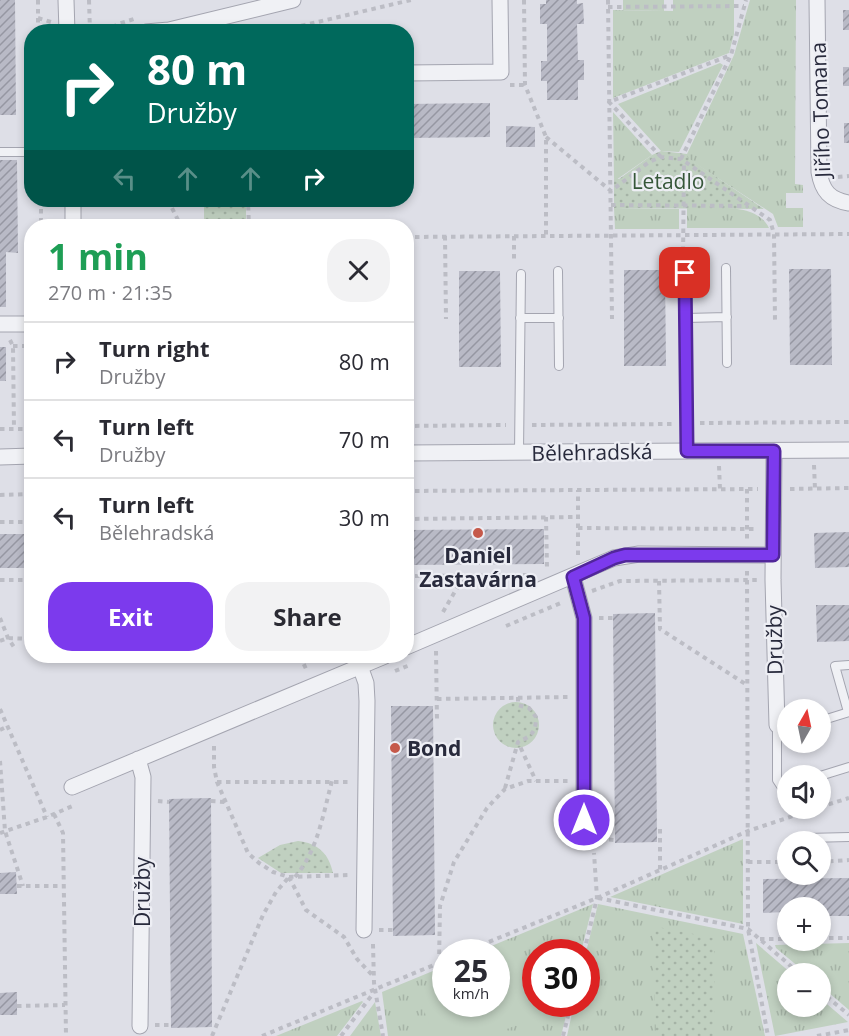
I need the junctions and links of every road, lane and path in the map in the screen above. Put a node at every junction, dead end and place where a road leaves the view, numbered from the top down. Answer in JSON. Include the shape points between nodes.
{"nodes":[{"id":1,"x":38,"y":0,"type":"edge"},
{"id":2,"x":66,"y":0,"type":"edge"},
{"id":3,"x":89,"y":0,"type":"edge"},
{"id":4,"x":293,"y":0,"type":"edge"},
{"id":5,"x":411,"y":0,"type":"edge"},
{"id":6,"x":500,"y":0,"type":"edge"},
{"id":7,"x":524,"y":0,"type":"edge"},
{"id":8,"x":608,"y":0,"type":"edge"},
{"id":9,"x":746,"y":0,"type":"edge"},
{"id":10,"x":817,"y":0,"type":"edge"},
{"id":11,"x":744,"y":6,"type":"junction"},
{"id":12,"x":608,"y":7,"type":"junction"},
{"id":13,"x":38,"y":24,"type":"edge"},
{"id":14,"x":67,"y":24,"type":"edge"},
{"id":15,"x":90,"y":24,"type":"edge"},
{"id":16,"x":208,"y":24,"type":"edge"},
{"id":17,"x":309,"y":24,"type":"edge"},
{"id":18,"x":731,"y":55,"type":"junction"},
{"id":19,"x":414,"y":73,"type":"edge"},
{"id":20,"x":609,"y":102,"type":"junction"},
{"id":21,"x":546,"y":137,"type":"junction"},
{"id":22,"x":0,"y":152,"type":"edge"},
{"id":23,"x":24,"y":152,"type":"edge"},
{"id":24,"x":661,"y":157,"type":"junction"},
{"id":25,"x":682,"y":160,"type":"junction"},
{"id":26,"x":610,"y":190,"type":"junction"},
{"id":27,"x":849,"y":203,"type":"edge"},
{"id":28,"x":611,"y":205,"type":"junction"},
{"id":29,"x":683,"y":206,"type":"junction"},
{"id":30,"x":748,"y":206,"type":"junction"},
{"id":31,"x":774,"y":234,"type":"junction"},
{"id":32,"x":849,"y":234,"type":"edge"},
{"id":33,"x":611,"y":235,"type":"junction"},
{"id":34,"x":683,"y":235,"type":"junction"},
{"id":35,"x":445,"y":236,"type":"junction"},
{"id":36,"x":514,"y":236,"type":"junction"},
{"id":37,"x":546,"y":236,"type":"junction"},
{"id":38,"x":414,"y":237,"type":"edge"},
{"id":39,"x":726,"y":268,"type":"dead end"},
{"id":40,"x":558,"y":271,"type":"dead end"},
{"id":41,"x":685,"y":273,"type":"joint"},
{"id":42,"x":520,"y":274,"type":"joint"},
{"id":43,"x":726,"y":317,"type":"junction"},
{"id":44,"x":520,"y":318,"type":"junction"},
{"id":45,"x":559,"y":318,"type":"junction"},
{"id":46,"x":686,"y":318,"type":"junction"},
{"id":47,"x":612,"y":319,"type":"dead end"},
{"id":48,"x":446,"y":320,"type":"dead end"},
{"id":49,"x":775,"y":322,"type":"dead end"},
{"id":50,"x":24,"y":325,"type":"edge"},
{"id":51,"x":2,"y":328,"type":"edge"},
{"id":52,"x":14,"y":346,"type":"junction"},
{"id":53,"x":24,"y":346,"type":"edge"},
{"id":54,"x":727,"y":363,"type":"dead end"},
{"id":55,"x":559,"y":366,"type":"dead end"},
{"id":56,"x":849,"y":422,"type":"edge"},
{"id":57,"x":687,"y":423,"type":"junction"},
{"id":58,"x":519,"y":425,"type":"junction"},
{"id":59,"x":414,"y":426,"type":"edge"},
{"id":60,"x":0,"y":429,"type":"edge"},
{"id":61,"x":14,"y":429,"type":"junction"},
{"id":62,"x":24,"y":429,"type":"edge"},
{"id":63,"x":849,"y":450,"type":"edge"},
{"id":64,"x":687,"y":451,"type":"junction"},
{"id":65,"x":774,"y":451,"type":"junction"},
{"id":66,"x":414,"y":453,"type":"edge"},
{"id":67,"x":519,"y":453,"type":"junction"},
{"id":68,"x":0,"y":456,"type":"edge"},
{"id":69,"x":24,"y":456,"type":"edge"},
{"id":70,"x":849,"y":488,"type":"edge"},
{"id":71,"x":747,"y":489,"type":"junction"},
{"id":72,"x":773,"y":489,"type":"junction"},
{"id":73,"x":578,"y":490,"type":"junction"},
{"id":74,"x":414,"y":491,"type":"edge"},
{"id":75,"x":24,"y":494,"type":"edge"},
{"id":76,"x":0,"y":495,"type":"edge"},
{"id":77,"x":579,"y":517,"type":"junction"},
{"id":78,"x":546,"y":518,"type":"junction"},
{"id":79,"x":414,"y":519,"type":"edge"},
{"id":80,"x":0,"y":522,"type":"edge"},
{"id":81,"x":24,"y":522,"type":"edge"},
{"id":82,"x":578,"y":528,"type":"junction"},
{"id":83,"x":747,"y":528,"type":"junction"},
{"id":84,"x":747,"y":554,"type":"junction"},
{"id":85,"x":773,"y":555,"type":"junction"},
{"id":86,"x":536,"y":575,"type":"dead end"},
{"id":87,"x":547,"y":575,"type":"dead end"},
{"id":88,"x":414,"y":576,"type":"edge"},
{"id":89,"x":464,"y":576,"type":"junction"},
{"id":90,"x":573,"y":577,"type":"junction"},
{"id":91,"x":0,"y":580,"type":"edge"},
{"id":92,"x":24,"y":580,"type":"edge"},
{"id":93,"x":747,"y":580,"type":"junction"},
{"id":94,"x":659,"y":581,"type":"junction"},
{"id":95,"x":578,"y":596,"type":"junction"},
{"id":96,"x":442,"y":615,"type":"dead end"},
{"id":97,"x":0,"y":618,"type":"edge"},
{"id":98,"x":8,"y":638,"type":"junction"},
{"id":99,"x":24,"y":639,"type":"edge"},
{"id":100,"x":0,"y":641,"type":"edge"},
{"id":101,"x":414,"y":644,"type":"edge"},
{"id":102,"x":14,"y":647,"type":"dead end"},
{"id":103,"x":436,"y":654,"type":"dead end"},
{"id":104,"x":368,"y":663,"type":"edge"},
{"id":105,"x":849,"y":665,"type":"edge"},
{"id":106,"x":360,"y":666,"type":"junction"},
{"id":107,"x":748,"y":686,"type":"junction"},
{"id":108,"x":584,"y":696,"type":"junction"},
{"id":109,"x":518,"y":697,"type":"junction"},
{"id":110,"x":436,"y":699,"type":"junction"},
{"id":111,"x":781,"y":699,"type":"edge"},
{"id":112,"x":0,"y":709,"type":"edge"},
{"id":113,"x":848,"y":712,"type":"edge"},
{"id":114,"x":831,"y":717,"type":"edge"},
{"id":115,"x":437,"y":722,"type":"dead end"},
{"id":116,"x":8,"y":726,"type":"junction"},
{"id":117,"x":0,"y":730,"type":"edge"},
{"id":118,"x":518,"y":742,"type":"junction"},
{"id":119,"x":214,"y":746,"type":"dead end"},
{"id":120,"x":138,"y":759,"type":"junction"},
{"id":121,"x":0,"y":761,"type":"edge"},
{"id":122,"x":849,"y":767,"type":"edge"},
{"id":123,"x":831,"y":773,"type":"edge"},
{"id":124,"x":332,"y":781,"type":"junction"},
{"id":125,"x":536,"y":781,"type":"junction"},
{"id":126,"x":584,"y":781,"type":"junction"},
{"id":127,"x":217,"y":782,"type":"junction"},
{"id":128,"x":366,"y":782,"type":"junction"},
{"id":129,"x":72,"y":787,"type":"dead end"},
{"id":130,"x":505,"y":789,"type":"junction"},
{"id":131,"x":849,"y":798,"type":"edge"},
{"id":132,"x":211,"y":801,"type":"dead end"},
{"id":133,"x":225,"y":802,"type":"junction"},
{"id":134,"x":831,"y":804,"type":"edge"},
{"id":135,"x":47,"y":818,"type":"junction"},
{"id":136,"x":785,"y":819,"type":"edge"},
{"id":137,"x":660,"y":829,"type":"dead end"},
{"id":138,"x":748,"y":831,"type":"junction"},
{"id":139,"x":2,"y":832,"type":"edge"},
{"id":140,"x":831,"y":837,"type":"edge"},
{"id":141,"x":849,"y":837,"type":"edge"},
{"id":142,"x":589,"y":845,"type":"joint"},
{"id":143,"x":849,"y":860,"type":"edge"},
{"id":144,"x":831,"y":861,"type":"edge"},
{"id":145,"x":748,"y":862,"type":"junction"},
{"id":146,"x":777,"y":862,"type":"edge"},
{"id":147,"x":660,"y":870,"type":"junction"},
{"id":148,"x":365,"y":875,"type":"junction"},
{"id":149,"x":289,"y":877,"type":"junction"},
{"id":150,"x":295,"y":877,"type":"junction"},
{"id":151,"x":17,"y":886,"type":"dead end"},
{"id":152,"x":23,"y":886,"type":"junction"},
{"id":153,"x":65,"y":886,"type":"junction"},
{"id":154,"x":597,"y":898,"type":"junction"},
{"id":155,"x":748,"y":929,"type":"junction"},
{"id":156,"x":364,"y":930,"type":"joint"},
{"id":157,"x":831,"y":938,"type":"edge"},
{"id":158,"x":849,"y":938,"type":"edge"},
{"id":159,"x":438,"y":939,"type":"edge"},
{"id":160,"x":496,"y":939,"type":"edge"},
{"id":161,"x":587,"y":939,"type":"edge"},
{"id":162,"x":759,"y":939,"type":"junction"},
{"id":163,"x":777,"y":939,"type":"edge"},
{"id":164,"x":787,"y":963,"type":"edge"},
{"id":165,"x":432,"y":966,"type":"edge"},
{"id":166,"x":374,"y":977,"type":"junction"},
{"id":167,"x":376,"y":990,"type":"junction"},
{"id":168,"x":831,"y":1000,"type":"edge"},
{"id":169,"x":65,"y":1005,"type":"junction"},
{"id":170,"x":17,"y":1006,"type":"dead end"},
{"id":171,"x":849,"y":1015,"type":"edge"},
{"id":172,"x":568,"y":1017,"type":"edge"},
{"id":173,"x":140,"y":1026,"type":"dead end"},
{"id":174,"x":849,"y":1030,"type":"edge"},
{"id":175,"x":66,"y":1036,"type":"edge"},
{"id":176,"x":212,"y":1036,"type":"edge"},
{"id":177,"x":262,"y":1036,"type":"edge"},
{"id":178,"x":341,"y":1036,"type":"edge"},
{"id":179,"x":383,"y":1036,"type":"edge"},
{"id":180,"x":563,"y":1036,"type":"edge"},
{"id":181,"x":768,"y":1036,"type":"edge"},
{"id":182,"x":818,"y":1036,"type":"edge"}],
"edges":[{"from":1,"to":13,"type":"path"},
{"from":2,"to":14,"type":"street"},
{"from":3,"to":15,"type":"path"},
{"from":4,"to":16,"type":"street"},
{"from":5,"to":17,"type":"path"},
{"from":6,"to":19,"type":"street","via":[[501,72]]},
{"from":7,"to":21,"type":"path","via":[[525,85]]},
{"from":8,"to":12,"type":"path"},
{"from":9,"to":11,"type":"path"},
{"from":10,"to":27,"type":"street","name":"Jiřího Tomana","via":[[821,185],[833,199]]},
{"from":11,"to":12,"type":"path"},
{"from":11,"to":18,"type":"path"},
{"from":12,"to":20,"type":"path"},
{"from":18,"to":20,"type":"path"},
{"from":18,"to":25,"type":"path"},
{"from":20,"to":24,"type":"path"},
{"from":20,"to":26,"type":"path"},
{"from":21,"to":26,"type":"path"},
{"from":21,"to":37,"type":"path"},
{"from":22,"to":23,"type":"lane"},
{"from":24,"to":25,"type":"path"},
{"from":24,"to":26,"type":"path"},
{"from":25,"to":29,"type":"path"},
{"from":25,"to":30,"type":"path"},
{"from":26,"to":28,"type":"path"},
{"from":28,"to":29,"type":"path"},
{"from":28,"to":33,"type":"path"},
{"from":29,"to":30,"type":"path"},
{"from":29,"to":34,"type":"path"},
{"from":30,"to":31,"type":"path","via":[[770,220]]},
{"from":31,"to":32,"type":"path"},
{"from":31,"to":34,"type":"path"},
{"from":31,"to":49,"type":"path"},
{"from":33,"to":34,"type":"path"},
{"from":33,"to":37,"type":"path"},
{"from":33,"to":47,"type":"path"},
{"from":34,"to":41,"type":"path"},
{"from":35,"to":36,"type":"path"},
{"from":35,"to":38,"type":"path"},
{"from":35,"to":48,"type":"path"},
{"from":36,"to":37,"type":"path"},
{"from":36,"to":42,"type":"path","via":[[514,272]]},
{"from":39,"to":43,"type":"lane"},
{"from":40,"to":45,"type":"lane"},
{"from":41,"to":46,"type":"lane"},
{"from":42,"to":44,"type":"lane"},
{"from":43,"to":46,"type":"lane"},
{"from":43,"to":54,"type":"lane"},
{"from":44,"to":45,"type":"lane"},
{"from":44,"to":58,"type":"lane"},
{"from":45,"to":55,"type":"lane"},
{"from":46,"to":57,"type":"lane"},
{"from":50,"to":51,"type":"street"},
{"from":51,"to":52,"type":"path"},
{"from":52,"to":53,"type":"path"},
{"from":52,"to":61,"type":"path"},
{"from":56,"to":57,"type":"path"},
{"from":57,"to":58,"type":"path"},
{"from":57,"to":64,"type":"lane"},
{"from":58,"to":59,"type":"path"},
{"from":58,"to":67,"type":"lane"},
{"from":60,"to":61,"type":"path"},
{"from":61,"to":62,"type":"path"},
{"from":63,"to":65,"type":"street","name":"Bělehradská"},
{"from":64,"to":65,"type":"street","name":"Bělehradská"},
{"from":64,"to":67,"type":"street","name":"Bělehradská"},
{"from":65,"to":72,"type":"street","name":"Družby"},
{"from":66,"to":67,"type":"street","name":"Bělehradská"},
{"from":68,"to":69,"type":"street"},
{"from":70,"to":72,"type":"path"},
{"from":71,"to":72,"type":"path"},
{"from":71,"to":73,"type":"path"},
{"from":71,"to":83,"type":"path"},
{"from":72,"to":85,"type":"street","name":"Družby"},
{"from":73,"to":74,"type":"path"},
{"from":73,"to":77,"type":"path"},
{"from":75,"to":76,"type":"path"},
{"from":77,"to":78,"type":"path"},
{"from":77,"to":82,"type":"path"},
{"from":78,"to":79,"type":"path"},
{"from":78,"to":87,"type":"path"},
{"from":80,"to":81,"type":"path"},
{"from":82,"to":83,"type":"path"},
{"from":82,"to":90,"type":"path","via":[[579,552],[570,565]]},
{"from":83,"to":84,"type":"path"},
{"from":84,"to":85,"type":"street"},
{"from":84,"to":90,"type":"street","via":[[625,555]]},
{"from":84,"to":93,"type":"path"},
{"from":85,"to":111,"type":"street","name":"Družby"},
{"from":86,"to":89,"type":"path"},
{"from":88,"to":89,"type":"path"},
{"from":89,"to":96,"type":"path"},
{"from":90,"to":95,"type":"street"},
{"from":90,"to":101,"type":"street"},
{"from":91,"to":92,"type":"path"},
{"from":93,"to":94,"type":"path"},
{"from":93,"to":107,"type":"path"},
{"from":94,"to":95,"type":"path","via":[[620,581]]},
{"from":94,"to":107,"type":"path","via":[[660,629]]},
{"from":95,"to":108,"type":"street","via":[[584,618]]},
{"from":97,"to":98,"type":"path"},
{"from":98,"to":99,"type":"path"},
{"from":98,"to":100,"type":"path"},
{"from":98,"to":102,"type":"path"},
{"from":103,"to":110,"type":"path"},
{"from":104,"to":106,"type":"street"},
{"from":105,"to":113,"type":"lane","via":[[835,666]]},
{"from":106,"to":120,"type":"street"},
{"from":106,"to":128,"type":"street","via":[[366,683]]},
{"from":107,"to":138,"type":"path"},
{"from":108,"to":109,"type":"path"},
{"from":108,"to":126,"type":"street"},
{"from":109,"to":110,"type":"path"},
{"from":109,"to":118,"type":"path","via":[[518,705],[529,708],[536,717],[536,728],[531,736]]},
{"from":110,"to":115,"type":"path"},
{"from":112,"to":116,"type":"path"},
{"from":113,"to":114,"type":"lane"},
{"from":116,"to":117,"type":"path"},
{"from":116,"to":135,"type":"path"},
{"from":118,"to":125,"type":"path"},
{"from":118,"to":130,"type":"path"},
{"from":119,"to":127,"type":"path"},
{"from":120,"to":129,"type":"street"},
{"from":120,"to":173,"type":"street","name":"Družby","via":[[143,777]]},
{"from":121,"to":139,"type":"path"},
{"from":122,"to":123,"type":"lane"},
{"from":124,"to":127,"type":"path"},
{"from":124,"to":128,"type":"path"},
{"from":124,"to":150,"type":"path","via":[[314,846]]},
{"from":125,"to":126,"type":"path"},
{"from":125,"to":130,"type":"path"},
{"from":126,"to":142,"type":"street"},
{"from":127,"to":133,"type":"path"},
{"from":128,"to":148,"type":"street"},
{"from":130,"to":159,"type":"path","via":[[488,808],[454,862],[440,906]]},
{"from":131,"to":134,"type":"path"},
{"from":132,"to":133,"type":"path"},
{"from":133,"to":149,"type":"path","via":[[248,853],[273,872]]},
{"from":135,"to":139,"type":"path"},
{"from":135,"to":153,"type":"path","via":[[57,813],[63,833]]},
{"from":136,"to":138,"type":"path"},
{"from":137,"to":147,"type":"path"},
{"from":138,"to":145,"type":"path"},
{"from":138,"to":147,"type":"path"},
{"from":139,"to":152,"type":"path"},
{"from":140,"to":141,"type":"lane"},
{"from":142,"to":154,"type":"path"},
{"from":143,"to":144,"type":"path"},
{"from":145,"to":146,"type":"path"},
{"from":145,"to":155,"type":"path"},
{"from":147,"to":154,"type":"path"},
{"from":148,"to":150,"type":"path"},
{"from":148,"to":156,"type":"street"},
{"from":149,"to":150,"type":"path"},
{"from":149,"to":166,"type":"path","via":[[306,910],[344,937]]},
{"from":149,"to":176,"type":"path","via":[[263,915]]},
{"from":151,"to":152,"type":"path"},
{"from":152,"to":153,"type":"path"},
{"from":153,"to":169,"type":"path"},
{"from":154,"to":155,"type":"path"},
{"from":154,"to":160,"type":"path"},
{"from":154,"to":161,"type":"path"},
{"from":155,"to":162,"type":"path"},
{"from":155,"to":181,"type":"path"},
{"from":156,"to":166,"type":"path","via":[[372,930]]},
{"from":157,"to":158,"type":"path"},
{"from":162,"to":163,"type":"path"},
{"from":162,"to":164,"type":"path"},
{"from":165,"to":167,"type":"path"},
{"from":166,"to":167,"type":"path"},
{"from":167,"to":177,"type":"path"},
{"from":167,"to":178,"type":"path"},
{"from":167,"to":179,"type":"path"},
{"from":168,"to":171,"type":"path"},
{"from":169,"to":170,"type":"path"},
{"from":169,"to":175,"type":"path"},
{"from":172,"to":180,"type":"path"},
{"from":174,"to":182,"type":"path"}]}
